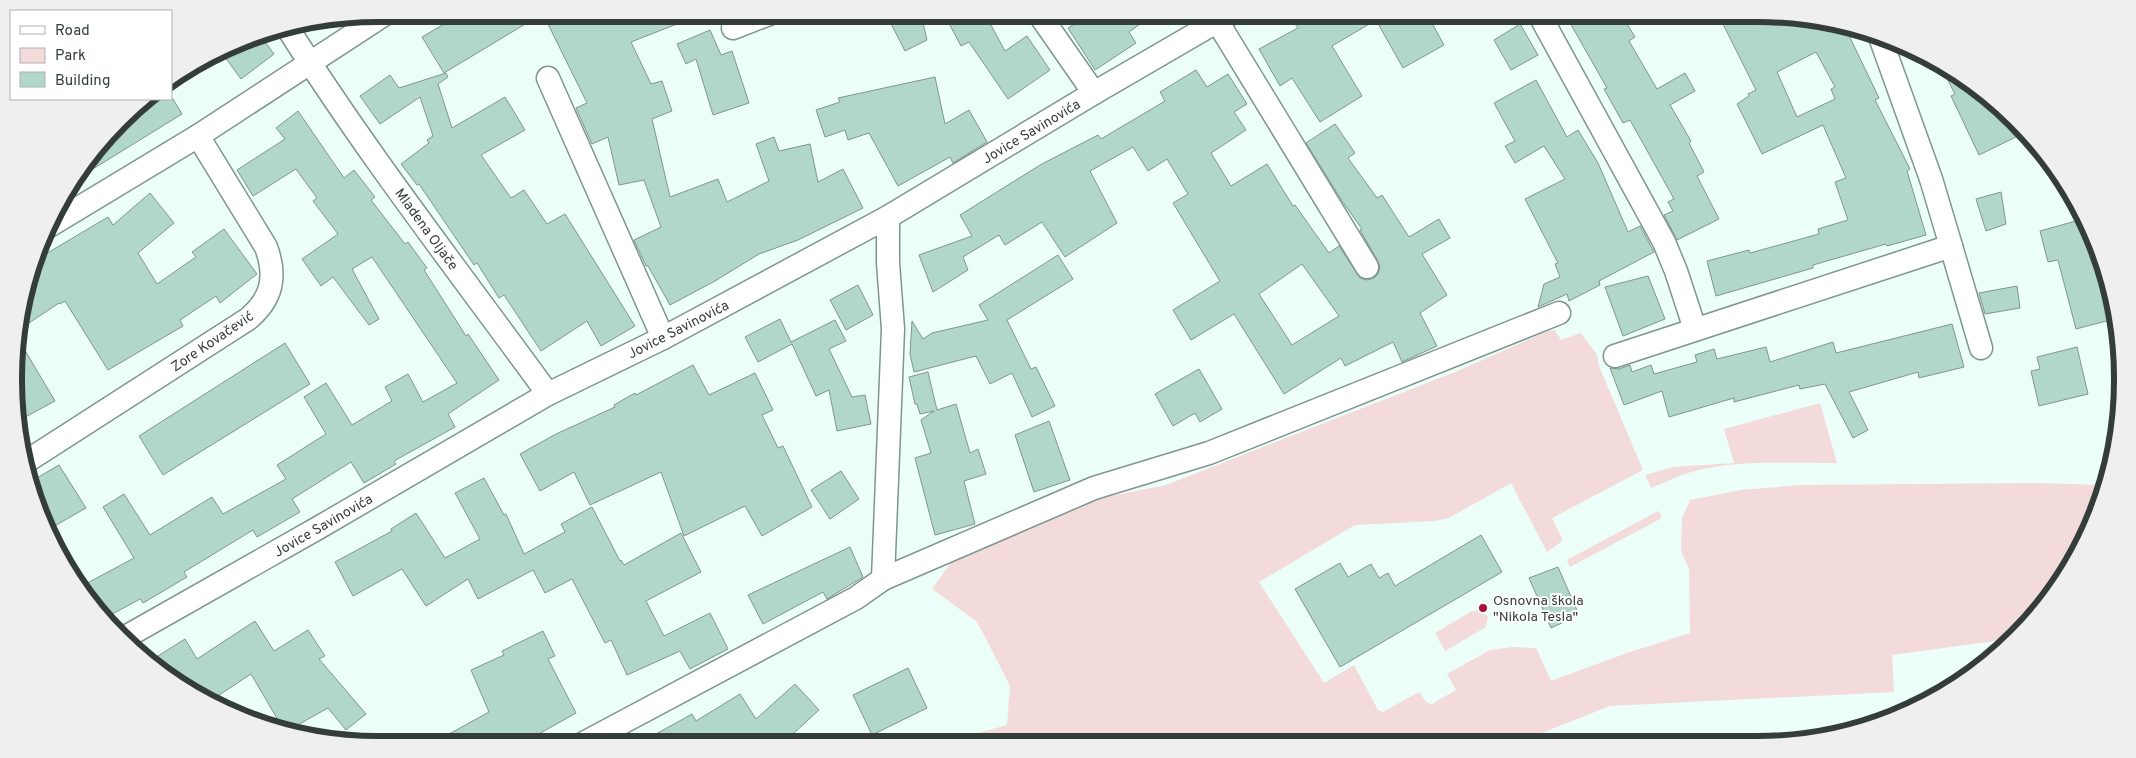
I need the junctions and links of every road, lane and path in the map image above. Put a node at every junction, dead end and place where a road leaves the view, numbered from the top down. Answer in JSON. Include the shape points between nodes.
{"nodes":[{"id":1,"x":372,"y":22,"type":"edge"},
{"id":2,"x":749,"y":22,"type":"edge"},
{"id":3,"x":1045,"y":22,"type":"edge"},
{"id":4,"x":1215,"y":22,"type":"edge"},
{"id":5,"x":1227,"y":22,"type":"edge"},
{"id":6,"x":1543,"y":22,"type":"edge"},
{"id":7,"x":733,"y":28,"type":"dead end"},
{"id":8,"x":291,"y":34,"type":"edge"},
{"id":9,"x":1883,"y":46,"type":"edge"},
{"id":10,"x":309,"y":63,"type":"junction"},
{"id":11,"x":548,"y":78,"type":"dead end"},
{"id":12,"x":1094,"y":93,"type":"junction"},
{"id":13,"x":198,"y":136,"type":"junction"},
{"id":14,"x":888,"y":217,"type":"junction"},
{"id":15,"x":60,"y":219,"type":"edge"},
{"id":16,"x":1950,"y":246,"type":"junction"},
{"id":17,"x":1367,"y":267,"type":"dead end"},
{"id":18,"x":1559,"y":313,"type":"dead end"},
{"id":19,"x":1696,"y":329,"type":"junction"},
{"id":20,"x":663,"y":338,"type":"junction"},
{"id":21,"x":1981,"y":348,"type":"dead end"},
{"id":22,"x":1615,"y":356,"type":"dead end"},
{"id":23,"x":548,"y":394,"type":"junction"},
{"id":24,"x":31,"y":457,"type":"edge"},
{"id":25,"x":883,"y":579,"type":"junction"},
{"id":26,"x":130,"y":634,"type":"edge"},
{"id":27,"x":597,"y":736,"type":"edge"}],
"edges":[{"from":1,"to":10,"type":"street"},
{"from":2,"to":7,"type":"street"},
{"from":3,"to":12,"type":"street"},
{"from":4,"to":12,"type":"street","name":"Jovice Savinovića"},
{"from":5,"to":17,"type":"street"},
{"from":6,"to":19,"type":"street","via":[[1664,242]]},
{"from":8,"to":10,"type":"street","name":"Mladena Oljače"},
{"from":9,"to":16,"type":"street","via":[[1928,170]]},
{"from":10,"to":13,"type":"street"},
{"from":10,"to":23,"type":"street","name":"Mladena Oljače"},
{"from":11,"to":20,"type":"street"},
{"from":12,"to":14,"type":"street","name":"Jovice Savinovića"},
{"from":13,"to":15,"type":"street"},
{"from":13,"to":24,"type":"street","name":"Zore Kovačević","via":[[266,247],[272,271],[267,299],[248,319]]},
{"from":14,"to":20,"type":"street","name":"Jovice Savinovića"},
{"from":14,"to":25,"type":"street","via":[[893,329]]},
{"from":16,"to":19,"type":"street"},
{"from":16,"to":21,"type":"street"},
{"from":18,"to":25,"type":"street","via":[[1209,453],[1094,488]]},
{"from":19,"to":22,"type":"street"},
{"from":20,"to":23,"type":"street","name":"Jovice Savinovića"},
{"from":23,"to":26,"type":"street","name":"Jovice Savinovića"},
{"from":25,"to":27,"type":"street","via":[[856,598]]}]}
